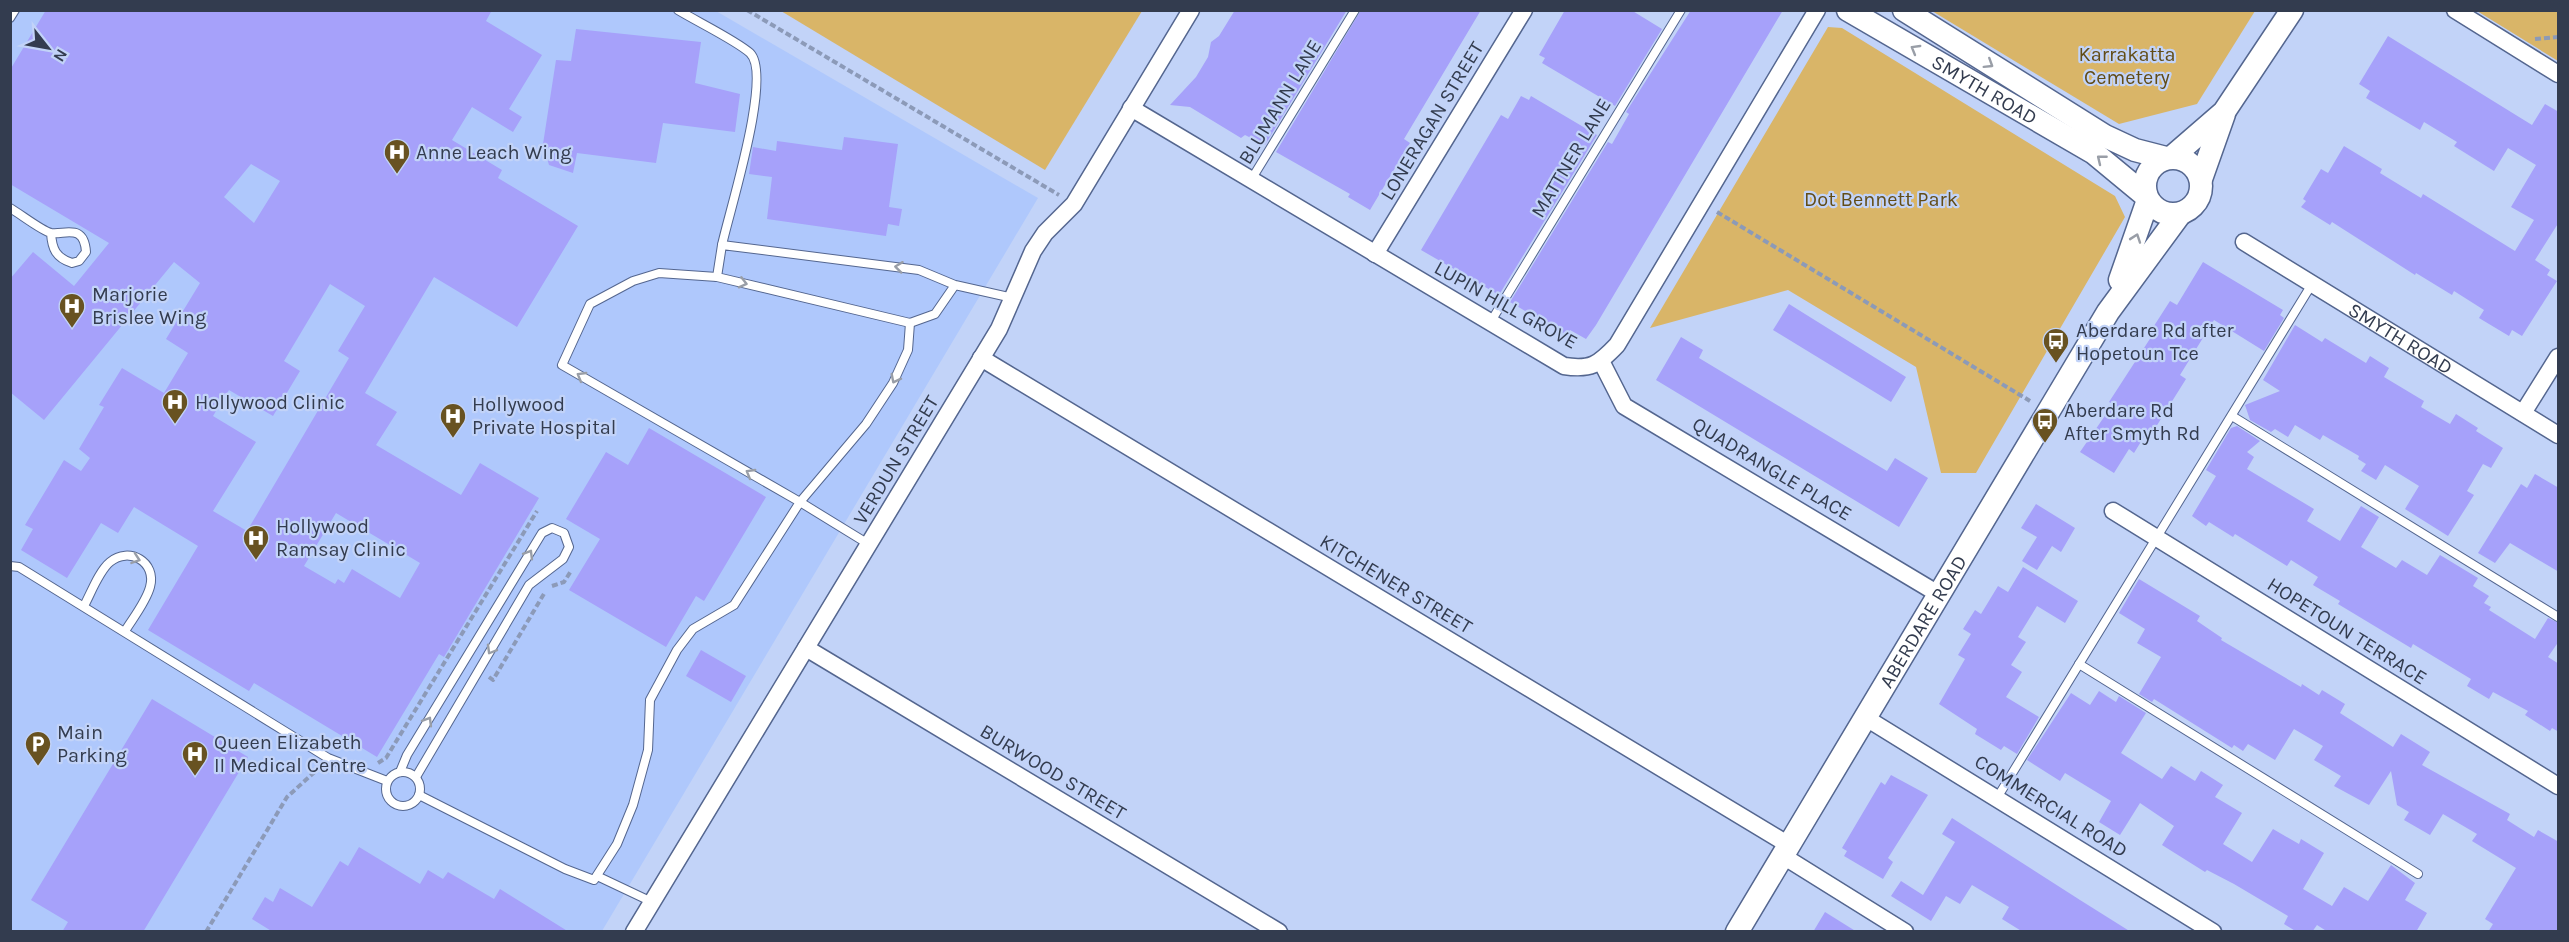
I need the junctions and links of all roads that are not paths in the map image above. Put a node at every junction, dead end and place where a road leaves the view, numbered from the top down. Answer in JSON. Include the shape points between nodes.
{"nodes":[{"id":1,"x":15,"y":10,"type":"edge"},
{"id":2,"x":678,"y":10,"type":"edge"},
{"id":3,"x":1191,"y":10,"type":"edge"},
{"id":4,"x":1355,"y":10,"type":"edge"},
{"id":5,"x":1524,"y":10,"type":"edge"},
{"id":6,"x":1681,"y":10,"type":"edge"},
{"id":7,"x":1817,"y":10,"type":"edge"},
{"id":8,"x":1848,"y":10,"type":"edge"},
{"id":9,"x":1904,"y":10,"type":"edge"},
{"id":10,"x":2292,"y":10,"type":"edge"},
{"id":11,"x":2455,"y":10,"type":"edge"},
{"id":12,"x":10,"y":18,"type":"edge"},
{"id":13,"x":2559,"y":74,"type":"edge"},
{"id":14,"x":1131,"y":108,"type":"junction"},
{"id":15,"x":2224,"y":112,"type":"junction"},
{"id":16,"x":2169,"y":158,"type":"junction"},
{"id":17,"x":2201,"y":179,"type":"junction"},
{"id":18,"x":1251,"y":180,"type":"junction"},
{"id":19,"x":2147,"y":198,"type":"junction"},
{"id":20,"x":10,"y":208,"type":"edge"},
{"id":21,"x":2180,"y":214,"type":"junction"},
{"id":22,"x":51,"y":233,"type":"junction"},
{"id":23,"x":2244,"y":242,"type":"dead end"},
{"id":24,"x":722,"y":245,"type":"junction"},
{"id":25,"x":1375,"y":254,"type":"junction"},
{"id":26,"x":717,"y":277,"type":"junction"},
{"id":27,"x":2312,"y":284,"type":"junction"},
{"id":28,"x":955,"y":285,"type":"junction"},
{"id":29,"x":1013,"y":298,"type":"junction"},
{"id":30,"x":2109,"y":312,"type":"junction"},
{"id":31,"x":910,"y":323,"type":"junction"},
{"id":32,"x":1490,"y":323,"type":"junction"},
{"id":33,"x":2559,"y":357,"type":"edge"},
{"id":34,"x":981,"y":358,"type":"junction"},
{"id":35,"x":1601,"y":362,"type":"junction"},
{"id":36,"x":2523,"y":413,"type":"junction"},
{"id":37,"x":2232,"y":416,"type":"junction"},
{"id":38,"x":2559,"y":435,"type":"edge"},
{"id":39,"x":800,"y":502,"type":"junction"},
{"id":40,"x":2113,"y":511,"type":"dead end"},
{"id":41,"x":2157,"y":538,"type":"junction"},
{"id":42,"x":870,"y":545,"type":"junction"},
{"id":43,"x":10,"y":566,"type":"edge"},
{"id":44,"x":1940,"y":595,"type":"junction"},
{"id":45,"x":84,"y":606,"type":"junction"},
{"id":46,"x":2559,"y":617,"type":"edge"},
{"id":47,"x":125,"y":631,"type":"junction"},
{"id":48,"x":806,"y":648,"type":"junction"},
{"id":49,"x":2079,"y":664,"type":"junction"},
{"id":50,"x":1866,"y":718,"type":"junction"},
{"id":51,"x":400,"y":772,"type":"junction"},
{"id":52,"x":416,"y":777,"type":"junction"},
{"id":53,"x":387,"y":781,"type":"junction"},
{"id":54,"x":2559,"y":786,"type":"edge"},
{"id":55,"x":419,"y":795,"type":"junction"},
{"id":56,"x":1997,"y":798,"type":"junction"},
{"id":57,"x":1786,"y":850,"type":"junction"},
{"id":58,"x":2418,"y":874,"type":"dead end"},
{"id":59,"x":597,"y":876,"type":"junction"},
{"id":60,"x":652,"y":902,"type":"junction"},
{"id":61,"x":634,"y":932,"type":"edge"},
{"id":62,"x":1279,"y":932,"type":"edge"},
{"id":63,"x":1737,"y":932,"type":"edge"},
{"id":64,"x":1905,"y":932,"type":"edge"},
{"id":65,"x":2213,"y":932,"type":"edge"}],
"edges":[{"from":1,"to":12,"type":"lane"},
{"from":2,"to":24,"type":"lane","via":[[751,54],[757,71],[751,132]]},
{"from":3,"to":14,"type":"street","name":"VERDUN STREET"},
{"from":4,"to":18,"type":"lane","name":"BLUMANN LANE"},
{"from":5,"to":25,"type":"street","name":"LONERAGAN STREET"},
{"from":6,"to":32,"type":"lane","name":"MATTNER LANE"},
{"from":7,"to":35,"type":"street","via":[[1617,345]]},
{"from":19,"to":8,"type":"main road","name":"SMYTH ROAD","one_way":true,"via":[[2094,153]]},
{"from":9,"to":16,"type":"main road","name":"SMYTH ROAD","one_way":true,"via":[[2105,136],[2135,150]]},
{"from":10,"to":15,"type":"main road"},
{"from":11,"to":13,"type":"street"},
{"from":14,"to":18,"type":"street","name":"LUPIN HILL GROVE"},
{"from":14,"to":29,"type":"street","name":"VERDUN STREET","via":[[1074,204],[1033,251]]},
{"from":15,"to":16,"type":"main road"},
{"from":15,"to":17,"type":"main road"},
{"from":16,"to":17,"type":"main road","via":[[2180,158],[2193,166]]},
{"from":16,"to":19,"type":"main road","via":[[2150,169],[2146,177]]},
{"from":17,"to":21,"type":"main road","via":[[2200,197]]},
{"from":18,"to":25,"type":"street","name":"LUPIN HILL GROVE"},
{"from":19,"to":21,"type":"main road","via":[[2165,214]]},
{"from":30,"to":19,"type":"main road","name":"ABERDARE ROAD","one_way":true},
{"from":20,"to":22,"type":"lane"},
{"from":21,"to":30,"type":"main road","name":"ABERDARE ROAD"},
{"from":22,"to":22,"type":"lane","via":[[71,231],[80,237],[86,252],[72,263],[57,256]]},
{"from":23,"to":27,"type":"street","name":"SMYTH ROAD"},
{"from":24,"to":26,"type":"lane"},
{"from":28,"to":24,"type":"lane","one_way":true,"via":[[919,270]]},
{"from":25,"to":32,"type":"street","name":"LUPIN HILL GROVE"},
{"from":26,"to":31,"type":"lane","one_way":true},
{"from":39,"to":26,"type":"lane","one_way":true,"via":[[562,365],[590,304],[633,281],[659,273]]},
{"from":27,"to":36,"type":"street","name":"SMYTH ROAD"},
{"from":27,"to":37,"type":"lane"},
{"from":28,"to":29,"type":"lane"},
{"from":28,"to":31,"type":"lane","via":[[935,314]]},
{"from":29,"to":34,"type":"street","name":"VERDUN STREET"},
{"from":30,"to":44,"type":"main road","name":"ABERDARE ROAD"},
{"from":31,"to":39,"type":"lane","one_way":true,"via":[[908,350],[893,383],[866,424]]},
{"from":32,"to":35,"type":"street","name":"LUPIN HILL GROVE","via":[[1564,366],[1583,369]]},
{"from":33,"to":36,"type":"street"},
{"from":34,"to":42,"type":"street","name":"VERDUN STREET"},
{"from":34,"to":57,"type":"street","name":"KITCHENER STREET"},
{"from":35,"to":44,"type":"street","name":"QUADRANGLE PLACE","via":[[1624,406]]},
{"from":36,"to":38,"type":"street","name":"SMYTH ROAD"},
{"from":37,"to":41,"type":"lane"},
{"from":37,"to":46,"type":"lane"},
{"from":39,"to":42,"type":"lane"},
{"from":39,"to":59,"type":"lane","via":[[734,605],[693,628],[671,661],[650,700],[648,750],[633,805],[617,844]]},
{"from":40,"to":41,"type":"street","name":"HOPETOUN TERRACE"},
{"from":41,"to":49,"type":"lane"},
{"from":41,"to":54,"type":"street","name":"HOPETOUN TERRACE"},
{"from":42,"to":48,"type":"street","name":"VERDUN STREET"},
{"from":43,"to":45,"type":"lane","via":[[19,567]]},
{"from":44,"to":50,"type":"main road","name":"ABERDARE ROAD"},
{"from":45,"to":47,"type":"lane"},
{"from":45,"to":47,"type":"lane","one_way":true,"via":[[108,563],[120,555],[145,562],[151,574],[150,588]]},
{"from":47,"to":53,"type":"lane","via":[[325,756]]},
{"from":48,"to":60,"type":"street","name":"VERDUN STREET"},
{"from":48,"to":62,"type":"street","name":"BURWOOD STREET"},
{"from":49,"to":56,"type":"lane"},
{"from":49,"to":58,"type":"lane"},
{"from":50,"to":56,"type":"street","name":"COMMERCIAL ROAD"},
{"from":50,"to":57,"type":"main road","name":"ABERDARE ROAD"},
{"from":51,"to":52,"type":"lane"},
{"from":51,"to":52,"type":"lane","one_way":true,"via":[[542,533],[552,528],[564,533],[569,547],[563,559],[529,585]]},
{"from":51,"to":53,"type":"lane"},
{"from":52,"to":55,"type":"lane"},
{"from":53,"to":55,"type":"lane","via":[[386,792],[396,805],[412,804]]},
{"from":55,"to":59,"type":"lane","via":[[565,869],[594,880]]},
{"from":56,"to":65,"type":"street","name":"COMMERCIAL ROAD"},
{"from":57,"to":63,"type":"main road","name":"ABERDARE ROAD"},
{"from":57,"to":64,"type":"street","name":"KITCHENER STREET"},
{"from":59,"to":60,"type":"lane"},
{"from":60,"to":61,"type":"street","name":"VERDUN STREET"}]}
